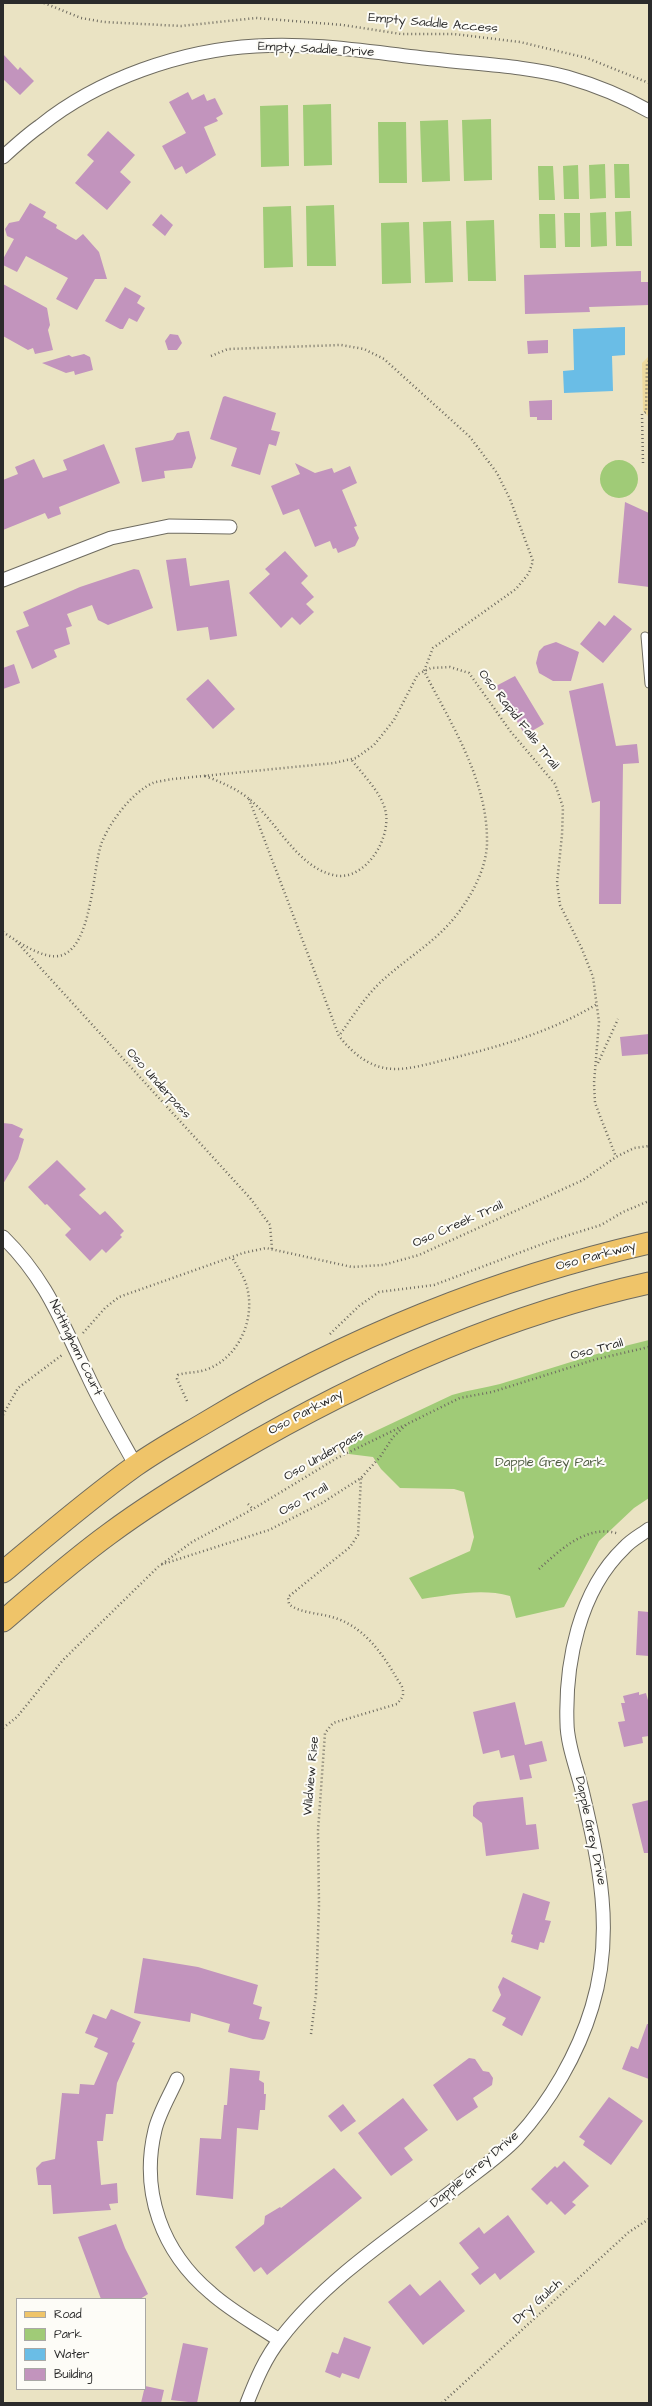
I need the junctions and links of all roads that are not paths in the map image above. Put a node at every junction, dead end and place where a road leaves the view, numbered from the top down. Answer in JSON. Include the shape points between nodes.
{"nodes":[{"id":1,"x":649,"y":111,"type":"edge"},
{"id":2,"x":3,"y":157,"type":"edge"},
{"id":3,"x":230,"y":527,"type":"dead end"},
{"id":4,"x":3,"y":580,"type":"edge"},
{"id":5,"x":645,"y":636,"type":"dead end"},
{"id":6,"x":648,"y":670,"type":"edge"},
{"id":7,"x":649,"y":684,"type":"edge"},
{"id":8,"x":3,"y":1237,"type":"edge"},
{"id":9,"x":649,"y":1243,"type":"edge"},
{"id":10,"x":649,"y":1283,"type":"edge"},
{"id":11,"x":136,"y":1466,"type":"junction"},
{"id":12,"x":649,"y":1529,"type":"edge"},
{"id":13,"x":3,"y":1572,"type":"edge"},
{"id":14,"x":3,"y":1621,"type":"edge"},
{"id":15,"x":177,"y":2079,"type":"dead end"},
{"id":16,"x":279,"y":2340,"type":"junction"},
{"id":17,"x":247,"y":2403,"type":"edge"}],
"edges":[{"from":1,"to":2,"type":"street","name":"Empty Saddle Drive","via":[[630,101],[566,77],[493,65],[322,48],[256,46],[200,53],[146,68],[82,98],[41,125]]},
{"from":3,"to":4,"type":"street","via":[[169,526],[111,538]]},
{"from":5,"to":6,"type":"lane"},
{"from":6,"to":7,"type":"lane"},
{"from":8,"to":11,"type":"street","name":"Nottingham Court","via":[[24,1258],[57,1308],[87,1375]]},
{"from":9,"to":11,"type":"main road","name":"Oso Parkway","via":[[482,1292],[401,1324],[317,1361],[248,1397]]},
{"from":10,"to":14,"type":"main road","name":"Oso Parkway","via":[[532,1315],[376,1377],[293,1418],[174,1489],[109,1534]]},
{"from":11,"to":13,"type":"main road","name":"Oso Parkway"},
{"from":12,"to":16,"type":"street","name":"Dapple Grey Drive","via":[[623,1548],[599,1578],[583,1612],[574,1650],[566,1725],[599,1862],[604,1906],[602,1959],[594,2000],[574,2053],[548,2099],[516,2139],[342,2276],[299,2316]]},
{"from":15,"to":16,"type":"street","via":[[155,2128],[149,2161],[158,2222],[181,2260],[211,2293]]},
{"from":16,"to":17,"type":"street","name":"Dapple Grey Drive","via":[[260,2371]]}]}
